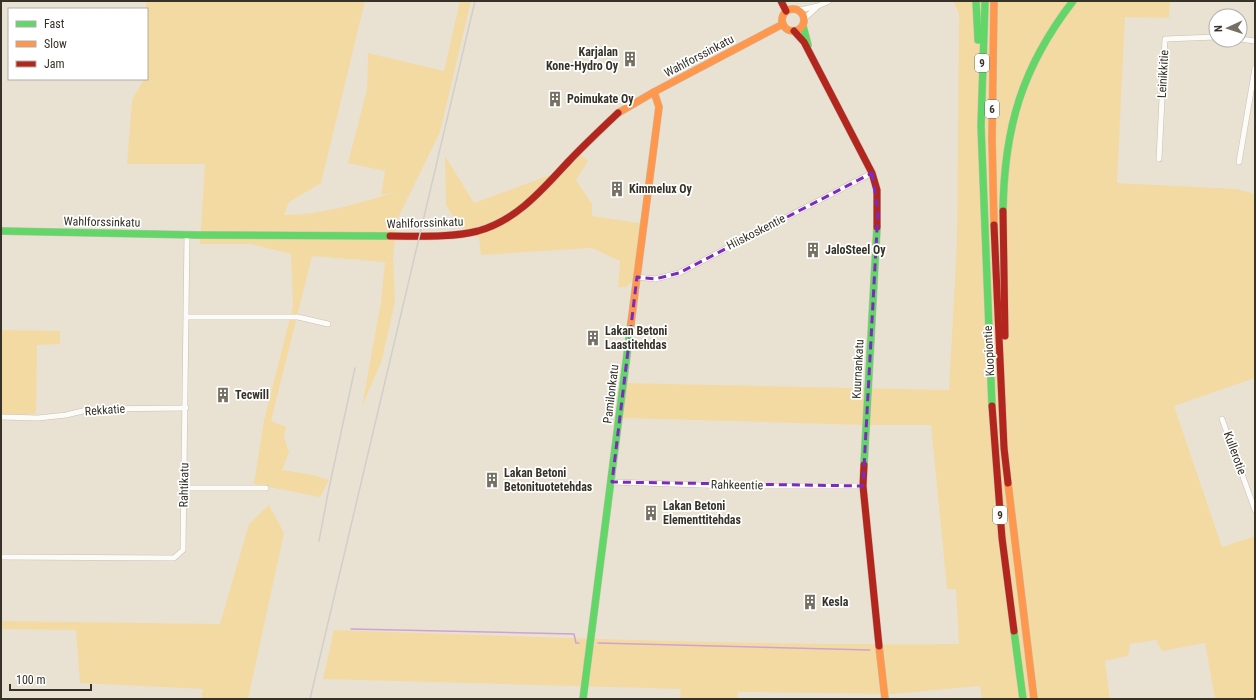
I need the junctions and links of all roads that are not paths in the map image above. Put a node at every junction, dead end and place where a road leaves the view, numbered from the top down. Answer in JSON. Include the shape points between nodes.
{"nodes":[{"id":1,"x":781,"y":1,"type":"edge"},
{"id":2,"x":828,"y":1,"type":"edge"},
{"id":3,"x":976,"y":1,"type":"edge"},
{"id":4,"x":985,"y":1,"type":"edge"},
{"id":5,"x":994,"y":1,"type":"edge"},
{"id":6,"x":1073,"y":1,"type":"edge"},
{"id":7,"x":818,"y":6,"type":"junction"},
{"id":8,"x":800,"y":10,"type":"junction"},
{"id":9,"x":786,"y":11,"type":"junction"},
{"id":10,"x":803,"y":23,"type":"junction"},
{"id":11,"x":783,"y":24,"type":"junction"},
{"id":12,"x":794,"y":31,"type":"junction"},
{"id":13,"x":1208,"y":37,"type":"edge"},
{"id":14,"x":810,"y":55,"type":"junction"},
{"id":15,"x":1255,"y":68,"type":"edge"},
{"id":16,"x":654,"y":92,"type":"junction"},
{"id":17,"x":981,"y":126,"type":"junction"},
{"id":18,"x":1159,"y":159,"type":"dead end"},
{"id":19,"x":1239,"y":162,"type":"dead end"},
{"id":20,"x":872,"y":173,"type":"junction"},
{"id":21,"x":994,"y":217,"type":"joint"},
{"id":22,"x":1,"y":231,"type":"edge"},
{"id":23,"x":187,"y":234,"type":"junction"},
{"id":24,"x":637,"y":277,"type":"junction"},
{"id":25,"x":187,"y":317,"type":"junction"},
{"id":26,"x":328,"y":324,"type":"dead end"},
{"id":27,"x":1000,"y":365,"type":"junction"},
{"id":28,"x":186,"y":408,"type":"junction"},
{"id":29,"x":1,"y":417,"type":"edge"},
{"id":30,"x":1222,"y":419,"type":"dead end"},
{"id":31,"x":612,"y":482,"type":"junction"},
{"id":32,"x":863,"y":486,"type":"junction"},
{"id":33,"x":184,"y":488,"type":"junction"},
{"id":34,"x":266,"y":488,"type":"dead end"},
{"id":35,"x":1255,"y":510,"type":"edge"},
{"id":36,"x":1,"y":557,"type":"edge"},
{"id":37,"x":583,"y":699,"type":"edge"},
{"id":38,"x":885,"y":699,"type":"edge"},
{"id":39,"x":1023,"y":699,"type":"edge"},
{"id":40,"x":1034,"y":699,"type":"edge"}],
"edges":[{"from":1,"to":9,"type":"main road"},
{"from":2,"to":7,"type":"street"},
{"from":3,"to":17,"type":"main road"},
{"from":4,"to":17,"type":"main road","name":"Kuopiontie","number":"9"},
{"from":5,"to":21,"type":"main road","name":"Kuopiontie","number":"6"},
{"from":6,"to":27,"type":"main road","via":[[1048,37],[1027,77],[1007,149],[1003,197],[1005,338]]},
{"from":7,"to":8,"type":"street"},
{"from":7,"to":10,"type":"street"},
{"from":8,"to":9,"type":"main road","via":[[793,8]]},
{"from":8,"to":10,"type":"main road"},
{"from":9,"to":11,"type":"main road","via":[[782,17]]},
{"from":10,"to":12,"type":"main road"},
{"from":10,"to":14,"type":"main road","name":"Kuurnankatu"},
{"from":11,"to":12,"type":"main road","via":[[787,29]]},
{"from":11,"to":16,"type":"main road","name":"Wahlforssinkatu"},
{"from":12,"to":14,"type":"main road","name":"Kuurnankatu","via":[[804,42]]},
{"from":13,"to":18,"type":"street","name":"Leinikkitie","via":[[1165,39]]},
{"from":14,"to":20,"type":"main road","name":"Kuurnankatu"},
{"from":15,"to":19,"type":"street"},
{"from":16,"to":23,"type":"main road","name":"Wahlforssinkatu","via":[[606,123],[526,205],[497,224],[477,231],[436,236]]},
{"from":16,"to":24,"type":"main road","name":"Pamilonkatu","via":[[659,107]]},
{"from":17,"to":39,"type":"main road","name":"Kuopiontie","number":"9","via":[[994,449],[1002,538]]},
{"from":20,"to":24,"type":"street","name":"Hiiskoskentie","via":[[679,273],[655,279]]},
{"from":20,"to":32,"type":"main road","name":"Kuurnankatu","via":[[878,199]]},
{"from":21,"to":27,"type":"main road","name":"Kuopiontie","number":"9"},
{"from":22,"to":23,"type":"main road","name":"Wahlforssinkatu"},
{"from":23,"to":25,"type":"street","name":"Rahtikatu"},
{"from":24,"to":31,"type":"main road","name":"Pamilonkatu"},
{"from":25,"to":26,"type":"street","via":[[298,317]]},
{"from":25,"to":28,"type":"street","name":"Rahtikatu"},
{"from":27,"to":40,"type":"main road","name":"Kuopiontie","number":"9","via":[[1004,448]]},
{"from":28,"to":29,"type":"street","name":"Rekkatie","via":[[91,409],[38,418]]},
{"from":28,"to":33,"type":"street","name":"Rahtikatu"},
{"from":30,"to":35,"type":"street","name":"Kullerotie"},
{"from":31,"to":32,"type":"street","name":"Rahkeentie","via":[[732,486]]},
{"from":31,"to":37,"type":"main road","name":"Pamilonkatu"},
{"from":32,"to":38,"type":"main road","name":"Kuurnankatu"},
{"from":33,"to":34,"type":"street"},
{"from":33,"to":36,"type":"street","name":"Rahtikatu","via":[[183,550],[174,558]]}]}
